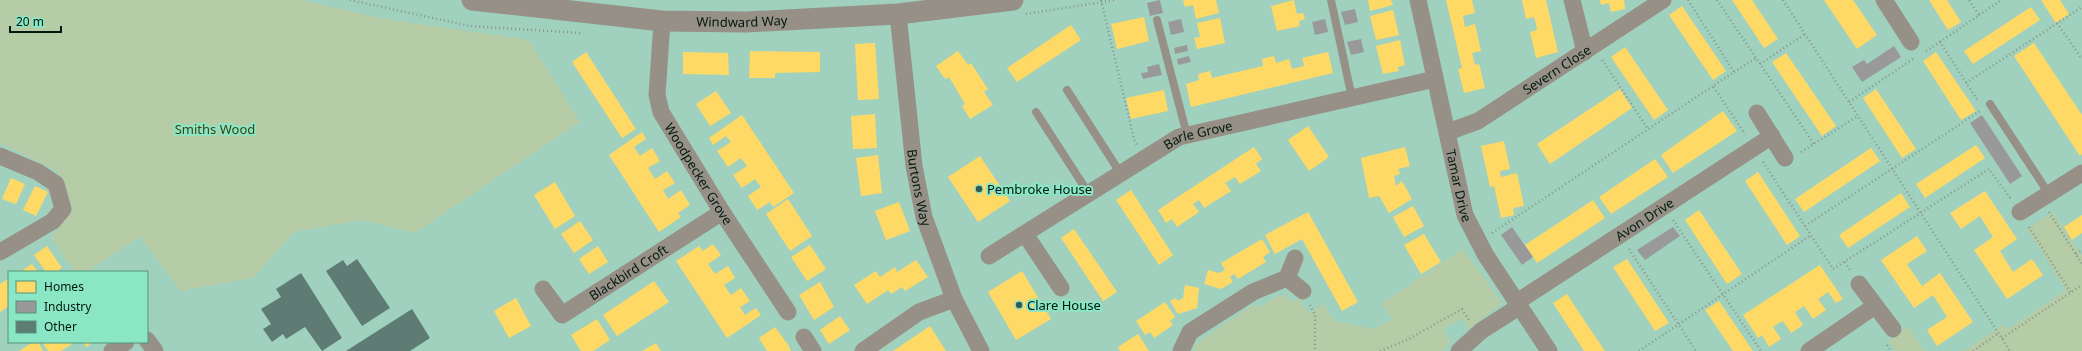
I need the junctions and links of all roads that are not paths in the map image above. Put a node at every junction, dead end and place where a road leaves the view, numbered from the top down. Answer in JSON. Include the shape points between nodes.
{"nodes":[{"id":1,"x":472,"y":0,"type":"edge"},
{"id":2,"x":1013,"y":0,"type":"edge"},
{"id":3,"x":1331,"y":0,"type":"edge"},
{"id":4,"x":1418,"y":0,"type":"edge"},
{"id":5,"x":1572,"y":0,"type":"edge"},
{"id":6,"x":1663,"y":0,"type":"edge"},
{"id":7,"x":1884,"y":0,"type":"edge"},
{"id":8,"x":898,"y":14,"type":"junction"},
{"id":9,"x":1157,"y":20,"type":"dead end"},
{"id":10,"x":662,"y":21,"type":"junction"},
{"id":11,"x":1589,"y":49,"type":"junction"},
{"id":12,"x":1917,"y":50,"type":"road end"},
{"id":13,"x":1435,"y":79,"type":"junction"},
{"id":14,"x":1067,"y":90,"type":"dead end"},
{"id":15,"x":1352,"y":98,"type":"junction"},
{"id":16,"x":1990,"y":104,"type":"dead end"},
{"id":17,"x":1036,"y":112,"type":"dead end"},
{"id":18,"x":1757,"y":113,"type":"dead end"},
{"id":19,"x":1448,"y":132,"type":"junction"},
{"id":20,"x":1187,"y":135,"type":"junction"},
{"id":21,"x":1772,"y":136,"type":"junction"},
{"id":22,"x":0,"y":156,"type":"edge"},
{"id":23,"x":1787,"y":160,"type":"road end"},
{"id":24,"x":2082,"y":173,"type":"edge"},
{"id":25,"x":1121,"y":174,"type":"junction"},
{"id":26,"x":1089,"y":194,"type":"junction"},
{"id":27,"x":2045,"y":196,"type":"junction"},
{"id":28,"x":722,"y":212,"type":"junction"},
{"id":29,"x":2020,"y":212,"type":"road end"},
{"id":30,"x":1025,"y":234,"type":"junction"},
{"id":31,"x":0,"y":252,"type":"edge"},
{"id":32,"x":989,"y":256,"type":"dead end"},
{"id":33,"x":1295,"y":258,"type":"dead end"},
{"id":34,"x":1287,"y":278,"type":"junction"},
{"id":35,"x":1859,"y":284,"type":"dead end"},
{"id":36,"x":543,"y":288,"type":"dead end"},
{"id":37,"x":1061,"y":288,"type":"dead end"},
{"id":38,"x":1303,"y":291,"type":"road end"},
{"id":39,"x":954,"y":299,"type":"junction"},
{"id":40,"x":1519,"y":304,"type":"junction"},
{"id":41,"x":1875,"y":306,"type":"junction"},
{"id":42,"x":788,"y":312,"type":"dead end"},
{"id":43,"x":1893,"y":329,"type":"dead end"},
{"id":44,"x":804,"y":337,"type":"dead end"},
{"id":45,"x":148,"y":341,"type":"edge"},
{"id":46,"x":124,"y":343,"type":"edge"},
{"id":47,"x":112,"y":351,"type":"edge"},
{"id":48,"x":155,"y":351,"type":"edge"},
{"id":49,"x":813,"y":351,"type":"edge"},
{"id":50,"x":865,"y":351,"type":"edge"},
{"id":51,"x":981,"y":351,"type":"edge"},
{"id":52,"x":1181,"y":351,"type":"edge"},
{"id":53,"x":1459,"y":351,"type":"edge"},
{"id":54,"x":1549,"y":351,"type":"edge"},
{"id":55,"x":1809,"y":351,"type":"edge"}],
"edges":[{"from":1,"to":10,"type":"street","name":"Windward Way"},
{"from":2,"to":8,"type":"street","name":"Windward Way"},
{"from":3,"to":15,"type":"lane"},
{"from":4,"to":13,"type":"street","name":"Tamar Drive"},
{"from":5,"to":11,"type":"street"},
{"from":6,"to":11,"type":"street","name":"Severn Close"},
{"from":7,"to":12,"type":"street"},
{"from":8,"to":10,"type":"street","name":"Windward Way","via":[[746,22]]},
{"from":8,"to":39,"type":"street","name":"Burtons Way","via":[[914,166],[924,217]]},
{"from":9,"to":20,"type":"lane"},
{"from":10,"to":28,"type":"street","name":"Woodpecker Grove","via":[[657,95],[661,112]]},
{"from":11,"to":19,"type":"street","name":"Severn Close","via":[[1478,122]]},
{"from":13,"to":15,"type":"street","name":"Barle Grove"},
{"from":13,"to":19,"type":"street","name":"Tamar Drive"},
{"from":14,"to":25,"type":"lane"},
{"from":15,"to":20,"type":"street","name":"Barle Grove"},
{"from":16,"to":27,"type":"lane"},
{"from":17,"to":26,"type":"lane"},
{"from":18,"to":21,"type":"street"},
{"from":19,"to":40,"type":"street","name":"Tamar Drive","via":[[1465,215],[1479,242]]},
{"from":20,"to":25,"type":"street","name":"Barle Grove","via":[[1179,137]]},
{"from":21,"to":23,"type":"street"},
{"from":21,"to":40,"type":"street","name":"Avon Drive"},
{"from":22,"to":31,"type":"street","via":[[38,172],[56,184],[63,209],[53,221]]},
{"from":24,"to":27,"type":"street"},
{"from":25,"to":26,"type":"street","name":"Barle Grove"},
{"from":26,"to":30,"type":"street","name":"Barle Grove"},
{"from":27,"to":29,"type":"street"},
{"from":28,"to":36,"type":"street","name":"Blackbird Croft","via":[[562,315]]},
{"from":28,"to":42,"type":"street","name":"Woodpecker Grove"},
{"from":30,"to":32,"type":"street","name":"Barle Grove"},
{"from":30,"to":37,"type":"street"},
{"from":33,"to":34,"type":"street"},
{"from":34,"to":38,"type":"street"},
{"from":34,"to":52,"type":"street","via":[[1253,292],[1190,332]]},
{"from":35,"to":41,"type":"street"},
{"from":39,"to":50,"type":"street","via":[[919,312]]},
{"from":39,"to":51,"type":"street","name":"Burtons Way"},
{"from":40,"to":53,"type":"street","name":"Avon Drive"},
{"from":40,"to":54,"type":"street","name":"Tamar Drive"},
{"from":41,"to":43,"type":"street"},
{"from":41,"to":55,"type":"street"},
{"from":44,"to":49,"type":"street"},
{"from":45,"to":48,"type":"street"},
{"from":46,"to":47,"type":"street"}]}
